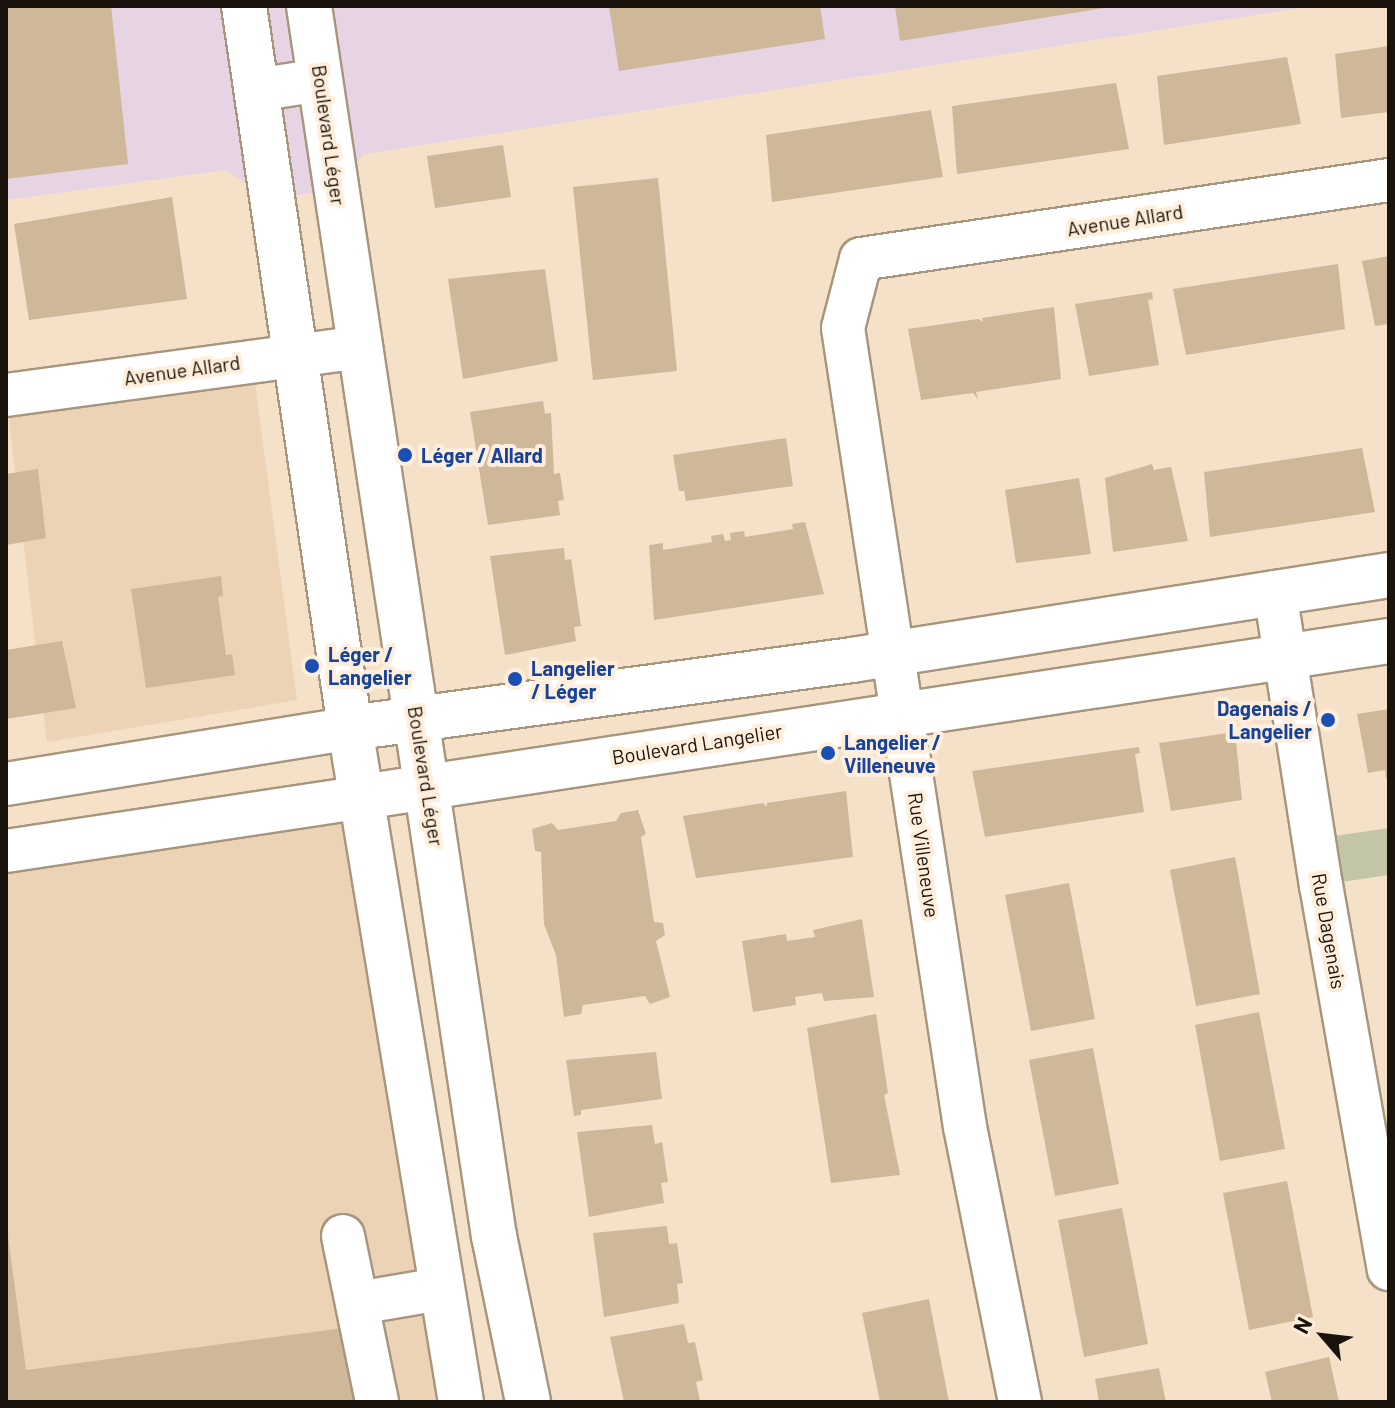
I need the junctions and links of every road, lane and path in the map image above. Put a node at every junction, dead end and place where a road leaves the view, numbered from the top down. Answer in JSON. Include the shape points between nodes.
{"nodes":[{"id":1,"x":244,"y":6,"type":"edge"},
{"id":2,"x":309,"y":6,"type":"edge"},
{"id":3,"x":320,"y":80,"type":"junction"},
{"id":4,"x":256,"y":90,"type":"junction"},
{"id":5,"x":1389,"y":180,"type":"edge"},
{"id":6,"x":861,"y":259,"type":"joint"},
{"id":7,"x":359,"y":347,"type":"junction"},
{"id":8,"x":298,"y":355,"type":"junction"},
{"id":9,"x":6,"y":395,"type":"edge"},
{"id":10,"x":1389,"y":575,"type":"edge"},
{"id":11,"x":1275,"y":592,"type":"junction"},
{"id":12,"x":1389,"y":641,"type":"edge"},
{"id":13,"x":893,"y":654,"type":"junction"},
{"id":14,"x":1285,"y":656,"type":"junction"},
{"id":15,"x":903,"y":713,"type":"junction"},
{"id":16,"x":417,"y":719,"type":"junction"},
{"id":17,"x":350,"y":728,"type":"junction"},
{"id":18,"x":6,"y":784,"type":"edge"},
{"id":19,"x":427,"y":786,"type":"junction"},
{"id":20,"x":362,"y":797,"type":"junction"},
{"id":21,"x":6,"y":851,"type":"edge"},
{"id":22,"x":1383,"y":1205,"type":"edge"},
{"id":23,"x":343,"y":1236,"type":"dead end"},
{"id":24,"x":494,"y":1236,"type":"junction"},
{"id":25,"x":432,"y":1245,"type":"junction"},
{"id":26,"x":1389,"y":1269,"type":"edge"},
{"id":27,"x":440,"y":1289,"type":"junction"},
{"id":28,"x":358,"y":1303,"type":"junction"},
{"id":29,"x":377,"y":1402,"type":"edge"},
{"id":30,"x":461,"y":1402,"type":"edge"},
{"id":31,"x":528,"y":1402,"type":"edge"},
{"id":32,"x":1020,"y":1402,"type":"edge"}],
"edges":[{"from":1,"to":4,"type":"main road"},
{"from":2,"to":3,"type":"main road","name":"Boulevard Léger"},
{"from":3,"to":4,"type":"street"},
{"from":3,"to":7,"type":"main road","name":"Boulevard Léger"},
{"from":4,"to":8,"type":"main road"},
{"from":5,"to":6,"type":"street","name":"Avenue Allard"},
{"from":6,"to":13,"type":"street","name":"Rue Villeneuve","via":[[843,328]]},
{"from":7,"to":8,"type":"street","name":"Avenue Allard"},
{"from":7,"to":16,"type":"main road","name":"Boulevard Léger"},
{"from":8,"to":9,"type":"street","name":"Avenue Allard"},
{"from":8,"to":17,"type":"main road"},
{"from":10,"to":11,"type":"main road"},
{"from":11,"to":13,"type":"main road"},
{"from":11,"to":14,"type":"street","name":"Rue Dagenais"},
{"from":12,"to":14,"type":"main road","name":"Boulevard Langelier"},
{"from":13,"to":15,"type":"street","name":"Rue Villeneuve"},
{"from":13,"to":16,"type":"main road"},
{"from":14,"to":15,"type":"main road","name":"Boulevard Langelier"},
{"from":14,"to":22,"type":"street","name":"Rue Dagenais"},
{"from":15,"to":19,"type":"main road","name":"Boulevard Langelier"},
{"from":15,"to":32,"type":"street","name":"Rue Villeneuve","via":[[965,1127]]},
{"from":16,"to":17,"type":"main road"},
{"from":16,"to":19,"type":"main road","name":"Boulevard Léger"},
{"from":17,"to":18,"type":"street"},
{"from":17,"to":20,"type":"main road"},
{"from":19,"to":20,"type":"main road","name":"Boulevard Langelier"},
{"from":19,"to":24,"type":"main road","name":"Boulevard Léger"},
{"from":20,"to":21,"type":"street","name":"Boulevard Langelier"},
{"from":20,"to":25,"type":"main road"},
{"from":22,"to":26,"type":"street","name":"Rue Dagenais"},
{"from":23,"to":28,"type":"street"},
{"from":24,"to":25,"type":"main road"},
{"from":24,"to":31,"type":"main road","name":"Boulevard Léger"},
{"from":25,"to":27,"type":"main road"},
{"from":27,"to":28,"type":"street"},
{"from":27,"to":30,"type":"main road"},
{"from":28,"to":29,"type":"street"}]}
